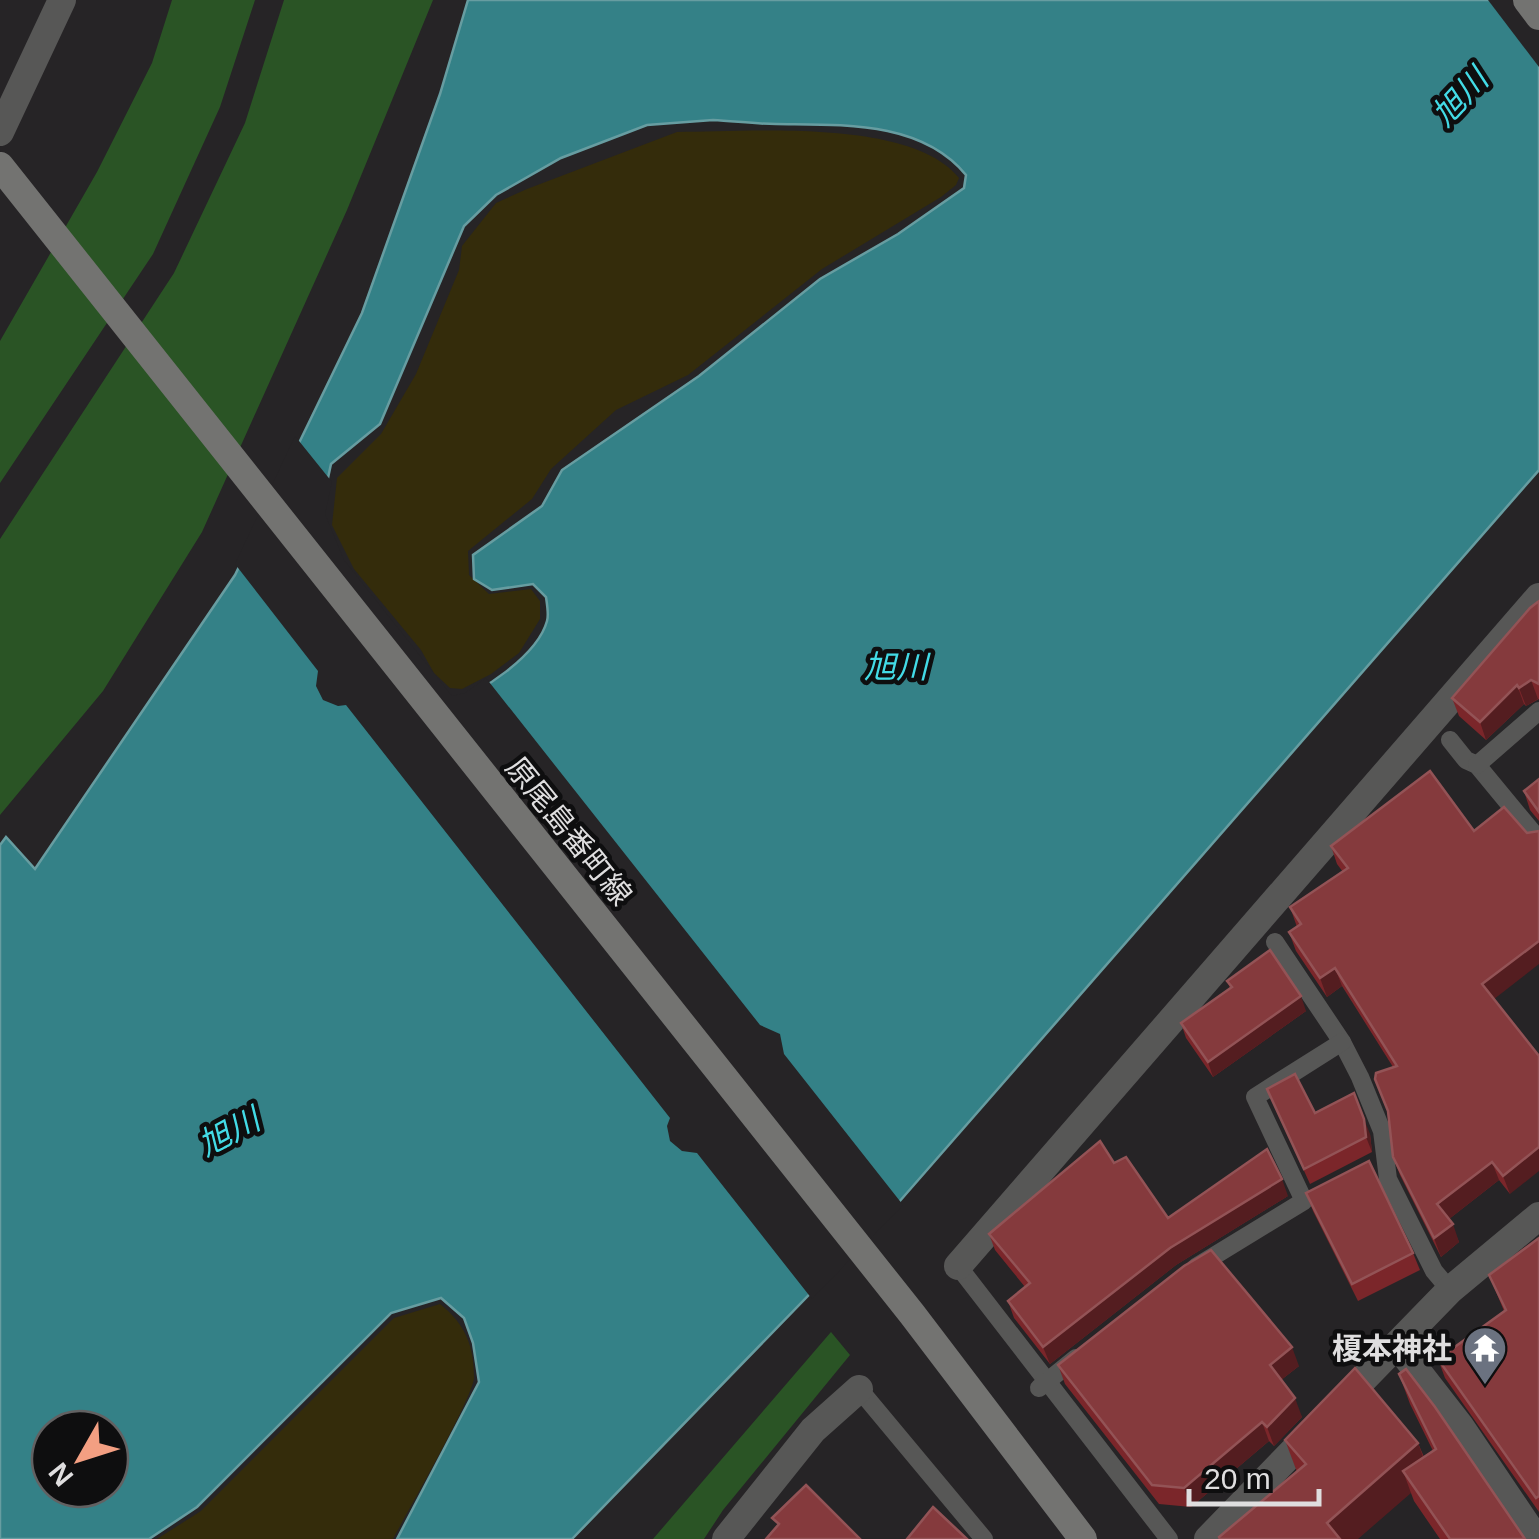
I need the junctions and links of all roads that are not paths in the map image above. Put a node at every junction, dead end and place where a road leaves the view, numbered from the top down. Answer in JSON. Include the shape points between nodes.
{"nodes":[{"id":1,"x":62,"y":0,"type":"edge"},
{"id":2,"x":1527,"y":0,"type":"edge"},
{"id":3,"x":1539,"y":16,"type":"edge"},
{"id":4,"x":0,"y":132,"type":"edge"},
{"id":5,"x":7,"y":176,"type":"edge"},
{"id":6,"x":1539,"y":597,"type":"edge"},
{"id":7,"x":1539,"y":711,"type":"edge"},
{"id":8,"x":1441,"y":729,"type":"junction"},
{"id":9,"x":1477,"y":764,"type":"junction"},
{"id":10,"x":1539,"y":840,"type":"edge"},
{"id":11,"x":1266,"y":930,"type":"junction"},
{"id":12,"x":1342,"y":1042,"type":"junction"},
{"id":13,"x":1539,"y":1216,"type":"edge"},
{"id":14,"x":958,"y":1266,"type":"joint"},
{"id":15,"x":1184,"y":1274,"type":"edge"},
{"id":16,"x":1450,"y":1290,"type":"junction"},
{"id":17,"x":1093,"y":1345,"type":"edge"},
{"id":18,"x":1398,"y":1346,"type":"junction"},
{"id":19,"x":1043,"y":1384,"type":"junction"},
{"id":20,"x":859,"y":1390,"type":"joint"},
{"id":21,"x":726,"y":1539,"type":"edge"},
{"id":22,"x":984,"y":1539,"type":"edge"},
{"id":23,"x":1083,"y":1539,"type":"edge"},
{"id":24,"x":1170,"y":1539,"type":"edge"},
{"id":25,"x":1208,"y":1539,"type":"edge"},
{"id":26,"x":1536,"y":1539,"type":"edge"}],
"edges":[{"from":1,"to":4,"type":"street"},
{"from":2,"to":3,"type":"main road"},
{"from":5,"to":23,"type":"main road","name":"原尾島番町線","via":[[912,1314]]},
{"from":6,"to":8,"type":"street"},
{"from":7,"to":9,"type":"lane"},
{"from":8,"to":9,"type":"lane"},
{"from":8,"to":11,"type":"street"},
{"from":9,"to":10,"type":"lane"},
{"from":11,"to":12,"type":"lane"},
{"from":11,"to":14,"type":"street"},
{"from":12,"to":15,"type":"lane","via":[[1255,1097],[1313,1197]]},
{"from":12,"to":16,"type":"lane","via":[[1382,1131],[1377,1163]]},
{"from":13,"to":16,"type":"street"},
{"from":14,"to":19,"type":"lane"},
{"from":16,"to":18,"type":"street"},
{"from":17,"to":19,"type":"lane"},
{"from":18,"to":25,"type":"street"},
{"from":18,"to":26,"type":"street"},
{"from":19,"to":24,"type":"lane"},
{"from":20,"to":21,"type":"street","via":[[813,1430]]},
{"from":20,"to":22,"type":"lane","via":[[945,1479]]}]}
